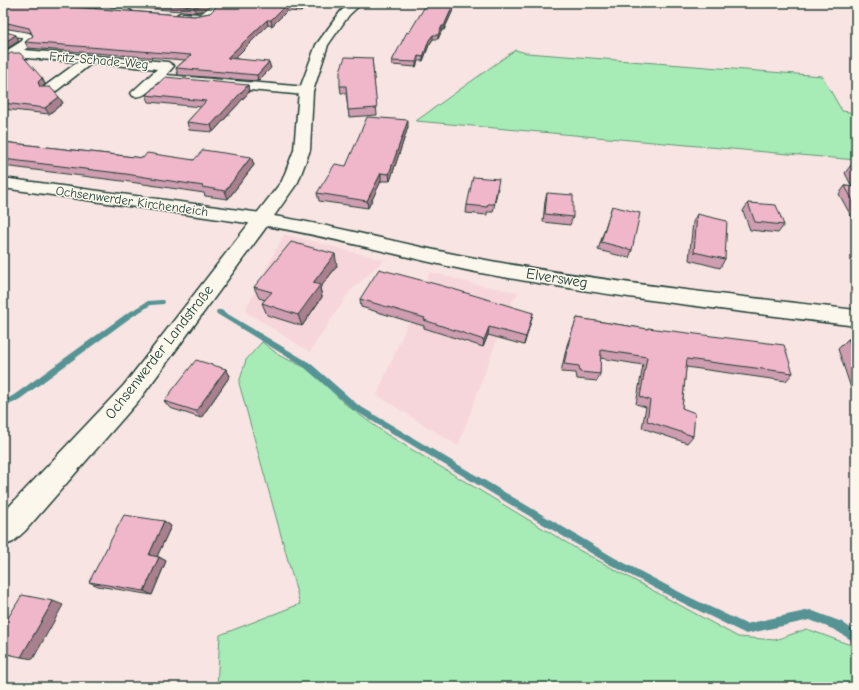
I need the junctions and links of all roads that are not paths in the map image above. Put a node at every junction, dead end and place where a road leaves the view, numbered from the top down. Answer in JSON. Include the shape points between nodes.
{"nodes":[{"id":1,"x":108,"y":3,"type":"edge"},
{"id":2,"x":221,"y":3,"type":"edge"},
{"id":3,"x":357,"y":3,"type":"edge"},
{"id":4,"x":86,"y":9,"type":"edge"},
{"id":5,"x":98,"y":10,"type":"junction"},
{"id":6,"x":136,"y":12,"type":"edge"},
{"id":7,"x":166,"y":15,"type":"edge"},
{"id":8,"x":3,"y":32,"type":"edge"},
{"id":9,"x":8,"y":56,"type":"edge"},
{"id":10,"x":90,"y":59,"type":"junction"},
{"id":11,"x":155,"y":78,"type":"junction"},
{"id":12,"x":50,"y":89,"type":"edge"},
{"id":13,"x":306,"y":91,"type":"junction"},
{"id":14,"x":138,"y":93,"type":"dead end"},
{"id":15,"x":3,"y":183,"type":"edge"},
{"id":16,"x":261,"y":219,"type":"junction"},
{"id":17,"x":856,"y":318,"type":"edge"},
{"id":18,"x":3,"y":532,"type":"edge"}],
"edges":[{"from":1,"to":5,"type":"street"},
{"from":2,"to":7,"type":"street","via":[[203,16]]},
{"from":3,"to":13,"type":"street","name":"Ochsenwerder Landstraße","via":[[345,13],[322,45]]},
{"from":4,"to":5,"type":"street"},
{"from":5,"to":6,"type":"street"},
{"from":8,"to":9,"type":"street","via":[[20,33],[29,38],[28,43]]},
{"from":9,"to":10,"type":"street","name":"Fritz-Schade-Weg"},
{"from":10,"to":11,"type":"street","name":"Fritz-Schade-Weg","via":[[168,66]]},
{"from":10,"to":12,"type":"street"},
{"from":11,"to":13,"type":"street","name":"Fritz-Schade-Weg"},
{"from":11,"to":14,"type":"street","name":"Fritz-Schade-Weg"},
{"from":13,"to":16,"type":"street","name":"Ochsenwerder Landstraße","via":[[302,150],[290,182]]},
{"from":15,"to":16,"type":"street","name":"Ochsenwerder Kirchendeich"},
{"from":16,"to":17,"type":"street","name":"Elversweg","via":[[548,278]]},
{"from":16,"to":18,"type":"street","name":"Ochsenwerder Landstraße","via":[[132,392]]}]}
